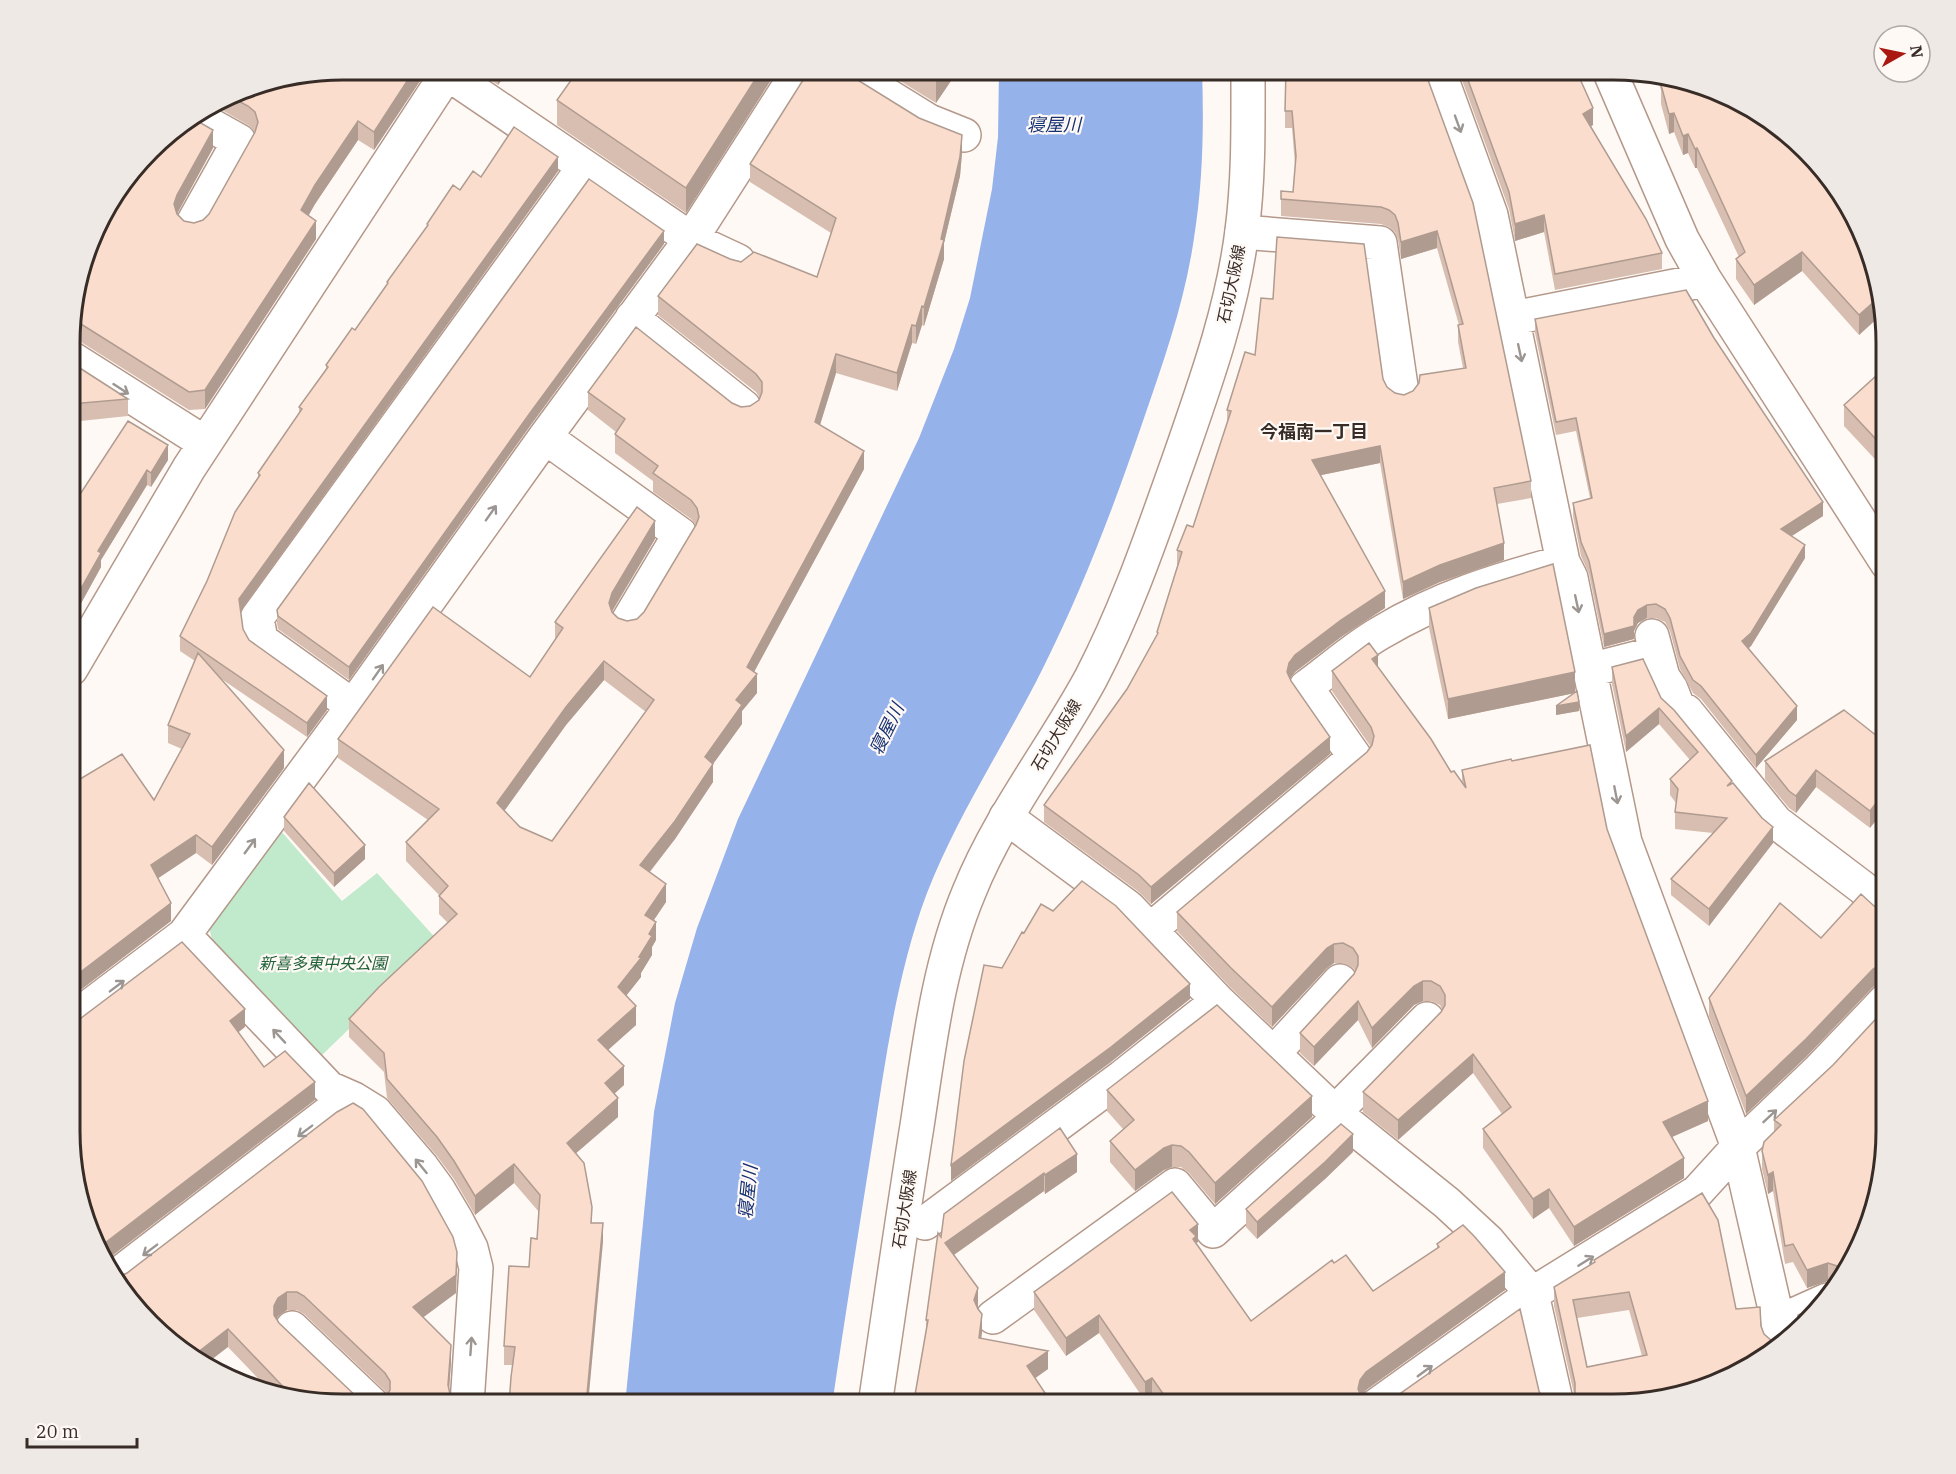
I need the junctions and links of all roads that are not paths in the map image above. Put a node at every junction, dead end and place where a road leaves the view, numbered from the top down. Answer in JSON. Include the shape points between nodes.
{"nodes":[{"id":1,"x":440,"y":80,"type":"edge"},
{"id":2,"x":460,"y":80,"type":"edge"},
{"id":3,"x":793,"y":80,"type":"edge"},
{"id":4,"x":863,"y":80,"type":"edge"},
{"id":5,"x":1248,"y":80,"type":"edge"},
{"id":6,"x":1442,"y":80,"type":"edge"},
{"id":7,"x":1613,"y":80,"type":"edge"},
{"id":8,"x":202,"y":120,"type":"edge"},
{"id":9,"x":964,"y":135,"type":"edge"},
{"id":10,"x":584,"y":167,"type":"junction"},
{"id":11,"x":193,"y":223,"type":"edge"},
{"id":12,"x":1242,"y":232,"type":"junction"},
{"id":13,"x":691,"y":239,"type":"junction"},
{"id":14,"x":738,"y":261,"type":"edge"},
{"id":15,"x":1705,"y":280,"type":"junction"},
{"id":16,"x":632,"y":318,"type":"junction"},
{"id":17,"x":1513,"y":318,"type":"junction"},
{"id":18,"x":80,"y":364,"type":"edge"},
{"id":19,"x":1402,"y":393,"type":"edge"},
{"id":20,"x":744,"y":407,"type":"edge"},
{"id":21,"x":545,"y":437,"type":"junction"},
{"id":22,"x":205,"y":443,"type":"junction"},
{"id":23,"x":1876,"y":546,"type":"edge"},
{"id":24,"x":1563,"y":562,"type":"junction"},
{"id":25,"x":628,"y":621,"type":"edge"},
{"id":26,"x":80,"y":644,"type":"edge"},
{"id":27,"x":1590,"y":670,"type":"junction"},
{"id":28,"x":353,"y":706,"type":"junction"},
{"id":29,"x":1006,"y":817,"type":"junction"},
{"id":30,"x":1876,"y":899,"type":"edge"},
{"id":31,"x":1150,"y":930,"type":"junction"},
{"id":32,"x":184,"y":935,"type":"junction"},
{"id":33,"x":1340,"y":981,"type":"dead end"},
{"id":34,"x":1218,"y":1001,"type":"junction"},
{"id":35,"x":1876,"y":1011,"type":"edge"},
{"id":36,"x":80,"y":1013,"type":"edge"},
{"id":37,"x":1427,"y":1019,"type":"dead end"},
{"id":38,"x":1273,"y":1054,"type":"junction"},
{"id":39,"x":354,"y":1099,"type":"junction"},
{"id":40,"x":1337,"y":1115,"type":"junction"},
{"id":41,"x":1738,"y":1147,"type":"junction"},
{"id":42,"x":925,"y":1223,"type":"dead end"},
{"id":43,"x":121,"y":1272,"type":"edge"},
{"id":44,"x":1532,"y":1294,"type":"junction"},
{"id":45,"x":993,"y":1317,"type":"dead end"},
{"id":46,"x":1795,"y":1321,"type":"edge"},
{"id":47,"x":292,"y":1328,"type":"edge"},
{"id":48,"x":1779,"y":1332,"type":"edge"},
{"id":49,"x":361,"y":1394,"type":"edge"},
{"id":50,"x":468,"y":1394,"type":"edge"},
{"id":51,"x":877,"y":1394,"type":"edge"},
{"id":52,"x":1392,"y":1394,"type":"edge"},
{"id":53,"x":1555,"y":1394,"type":"edge"}],
"edges":[{"from":1,"to":22,"type":"street"},
{"from":2,"to":10,"type":"street"},
{"from":3,"to":13,"type":"street"},
{"from":4,"to":9,"type":"street","via":[[928,121]]},
{"from":5,"to":12,"type":"street","name":"石切大阪線","via":[[1248,167]]},
{"from":6,"to":17,"type":"street","one_way":true,"via":[[1491,215]]},
{"from":7,"to":15,"type":"street","via":[[1682,239]]},
{"from":8,"to":11,"type":"street","via":[[238,141]]},
{"from":10,"to":13,"type":"street"},
{"from":10,"to":28,"type":"street","via":[[257,618],[261,640]]},
{"from":12,"to":19,"type":"street","via":[[1380,243]]},
{"from":12,"to":29,"type":"street","name":"石切大阪線","via":[[1235,277],[1212,363],[1127,600],[1091,678]]},
{"from":13,"to":14,"type":"street"},
{"from":13,"to":16,"type":"street"},
{"from":15,"to":17,"type":"street"},
{"from":15,"to":23,"type":"street"},
{"from":16,"to":20,"type":"street"},
{"from":16,"to":21,"type":"street"},
{"from":17,"to":24,"type":"street","one_way":true},
{"from":18,"to":22,"type":"street","one_way":true},
{"from":21,"to":25,"type":"street","via":[[680,534]]},
{"from":28,"to":21,"type":"street","one_way":true},
{"from":22,"to":26,"type":"street"},
{"from":24,"to":27,"type":"street","one_way":true,"via":[[1571,578]]},
{"from":24,"to":31,"type":"street","via":[[1429,606],[1379,634],[1306,687],[1355,757]]},
{"from":27,"to":30,"type":"street","via":[[1654,644],[1663,677],[1678,707],[1686,711],[1776,822]]},
{"from":27,"to":41,"type":"street","one_way":true,"via":[[1625,842]]},
{"from":32,"to":28,"type":"street","one_way":true},
{"from":29,"to":31,"type":"street","via":[[1128,907]]},
{"from":29,"to":51,"type":"street","name":"石切大阪線","via":[[968,893],[942,976]]},
{"from":31,"to":34,"type":"street"},
{"from":36,"to":32,"type":"street","one_way":true},
{"from":39,"to":32,"type":"street","one_way":true,"via":[[328,1088]]},
{"from":33,"to":38,"type":"street"},
{"from":34,"to":38,"type":"street"},
{"from":34,"to":42,"type":"street"},
{"from":41,"to":35,"type":"street","one_way":true},
{"from":37,"to":40,"type":"street"},
{"from":38,"to":40,"type":"street"},
{"from":39,"to":43,"type":"street","one_way":true,"via":[[327,1114]]},
{"from":50,"to":39,"type":"street","one_way":true,"via":[[476,1268],[471,1248],[422,1167],[375,1112]]},
{"from":40,"to":44,"type":"street","via":[[1447,1203],[1488,1241]]},
{"from":40,"to":45,"type":"street","via":[[1213,1231],[1175,1185]]},
{"from":44,"to":41,"type":"street","one_way":true,"via":[[1697,1192]]},
{"from":41,"to":48,"type":"street"},
{"from":52,"to":44,"type":"street","one_way":true},
{"from":44,"to":53,"type":"street"},
{"from":46,"to":48,"type":"street"},
{"from":47,"to":49,"type":"street"}]}
